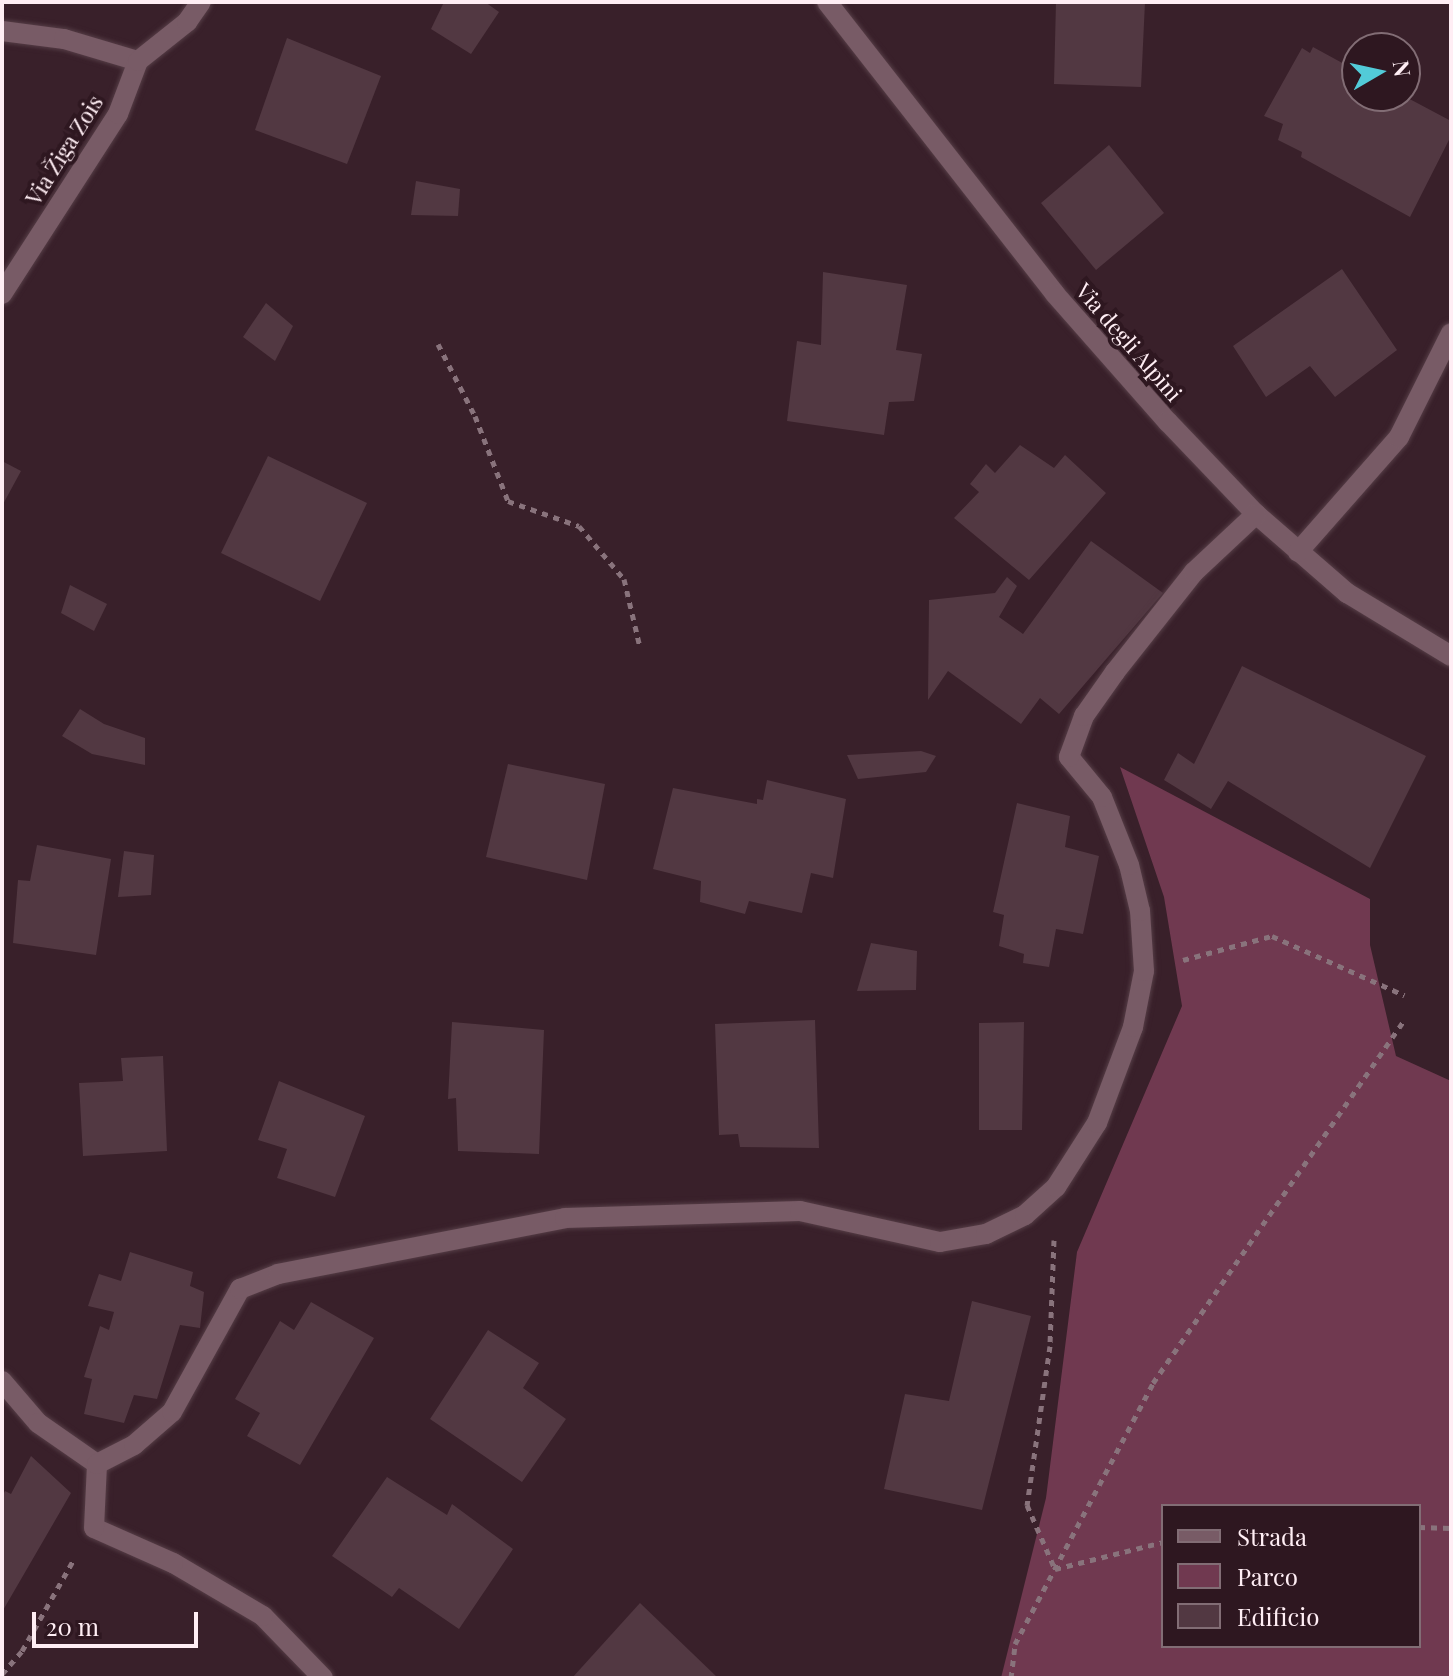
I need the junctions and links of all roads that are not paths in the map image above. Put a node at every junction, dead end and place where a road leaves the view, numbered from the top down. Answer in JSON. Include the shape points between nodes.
{"nodes":[{"id":1,"x":201,"y":2,"type":"edge"},
{"id":2,"x":827,"y":2,"type":"edge"},
{"id":3,"x":2,"y":31,"type":"edge"},
{"id":4,"x":138,"y":61,"type":"junction"},
{"id":5,"x":2,"y":294,"type":"edge"},
{"id":6,"x":1451,"y":333,"type":"edge"},
{"id":7,"x":1256,"y":514,"type":"junction"},
{"id":8,"x":1298,"y":552,"type":"junction"},
{"id":9,"x":1451,"y":656,"type":"edge"},
{"id":10,"x":2,"y":1381,"type":"edge"},
{"id":11,"x":97,"y":1464,"type":"junction"},
{"id":12,"x":323,"y":1678,"type":"edge"}],
"edges":[{"from":1,"to":4,"type":"street","via":[[187,22]]},
{"from":2,"to":7,"type":"street","name":"Via degli Alpini","via":[[1055,294]]},
{"from":3,"to":4,"type":"street","via":[[64,39]]},
{"from":4,"to":5,"type":"street","name":"Via Žiga Zois","via":[[118,114]]},
{"from":6,"to":8,"type":"street","via":[[1399,437]]},
{"from":7,"to":8,"type":"street","name":"Via degli Alpini"},
{"from":7,"to":11,"type":"street","via":[[1194,572],[1115,672],[1084,716],[1069,757],[1102,797],[1129,865],[1140,911],[1144,971],[1133,1027],[1097,1123],[1056,1187],[1025,1215],[986,1234],[940,1242],[800,1211],[565,1218],[278,1274],[240,1289],[172,1412],[134,1445]]},
{"from":8,"to":9,"type":"street","name":"Via degli Alpini","via":[[1347,593]]},
{"from":10,"to":11,"type":"street","via":[[38,1423]]},
{"from":11,"to":12,"type":"street","via":[[94,1528],[173,1563],[263,1616]]}]}
